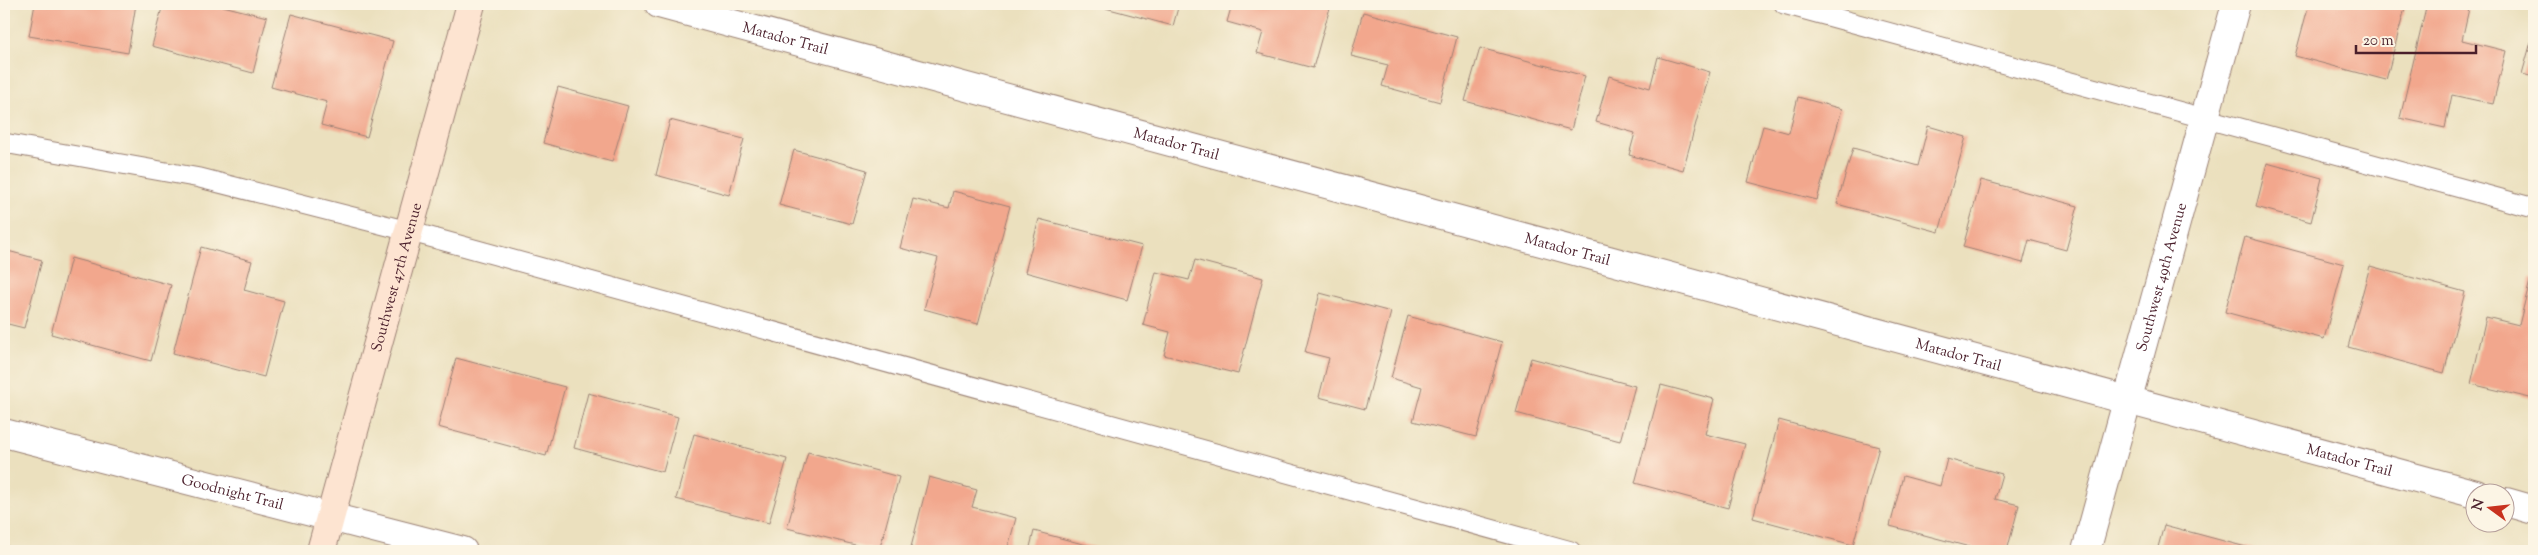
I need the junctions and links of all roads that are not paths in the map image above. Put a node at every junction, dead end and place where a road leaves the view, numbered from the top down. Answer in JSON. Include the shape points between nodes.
{"nodes":[{"id":1,"x":471,"y":4,"type":"edge"},
{"id":2,"x":659,"y":4,"type":"edge"},
{"id":3,"x":1784,"y":4,"type":"edge"},
{"id":4,"x":2236,"y":4,"type":"edge"},
{"id":5,"x":2204,"y":118,"type":"junction"},
{"id":6,"x":4,"y":143,"type":"edge"},
{"id":7,"x":2534,"y":208,"type":"edge"},
{"id":8,"x":408,"y":231,"type":"junction"},
{"id":9,"x":2128,"y":400,"type":"junction"},
{"id":10,"x":4,"y":432,"type":"edge"},
{"id":11,"x":2466,"y":491,"type":"edge"},
{"id":12,"x":2516,"y":505,"type":"edge"},
{"id":13,"x":2534,"y":510,"type":"edge"},
{"id":14,"x":331,"y":516,"type":"junction"},
{"id":15,"x":321,"y":551,"type":"edge"},
{"id":16,"x":463,"y":551,"type":"edge"},
{"id":17,"x":1571,"y":551,"type":"edge"},
{"id":18,"x":2086,"y":551,"type":"edge"}],
"edges":[{"from":1,"to":8,"type":"street","name":"Southwest 47th Avenue"},
{"from":2,"to":9,"type":"street","name":"Matador Trail"},
{"from":3,"to":5,"type":"lane"},
{"from":4,"to":5,"type":"street","name":"Southwest 49th Avenue"},
{"from":5,"to":7,"type":"lane"},
{"from":5,"to":9,"type":"street","name":"Southwest 49th Avenue"},
{"from":6,"to":8,"type":"lane","via":[[200,178]]},
{"from":8,"to":14,"type":"street","name":"Southwest 47th Avenue"},
{"from":8,"to":17,"type":"lane"},
{"from":9,"to":11,"type":"street","name":"Matador Trail"},
{"from":9,"to":18,"type":"street","name":"Southwest 49th Avenue"},
{"from":10,"to":14,"type":"street","name":"Goodnight Trail"},
{"from":12,"to":13,"type":"street"},
{"from":14,"to":15,"type":"street","name":"Southwest 47th Avenue"},
{"from":14,"to":16,"type":"street","name":"Goodnight Trail"}]}
